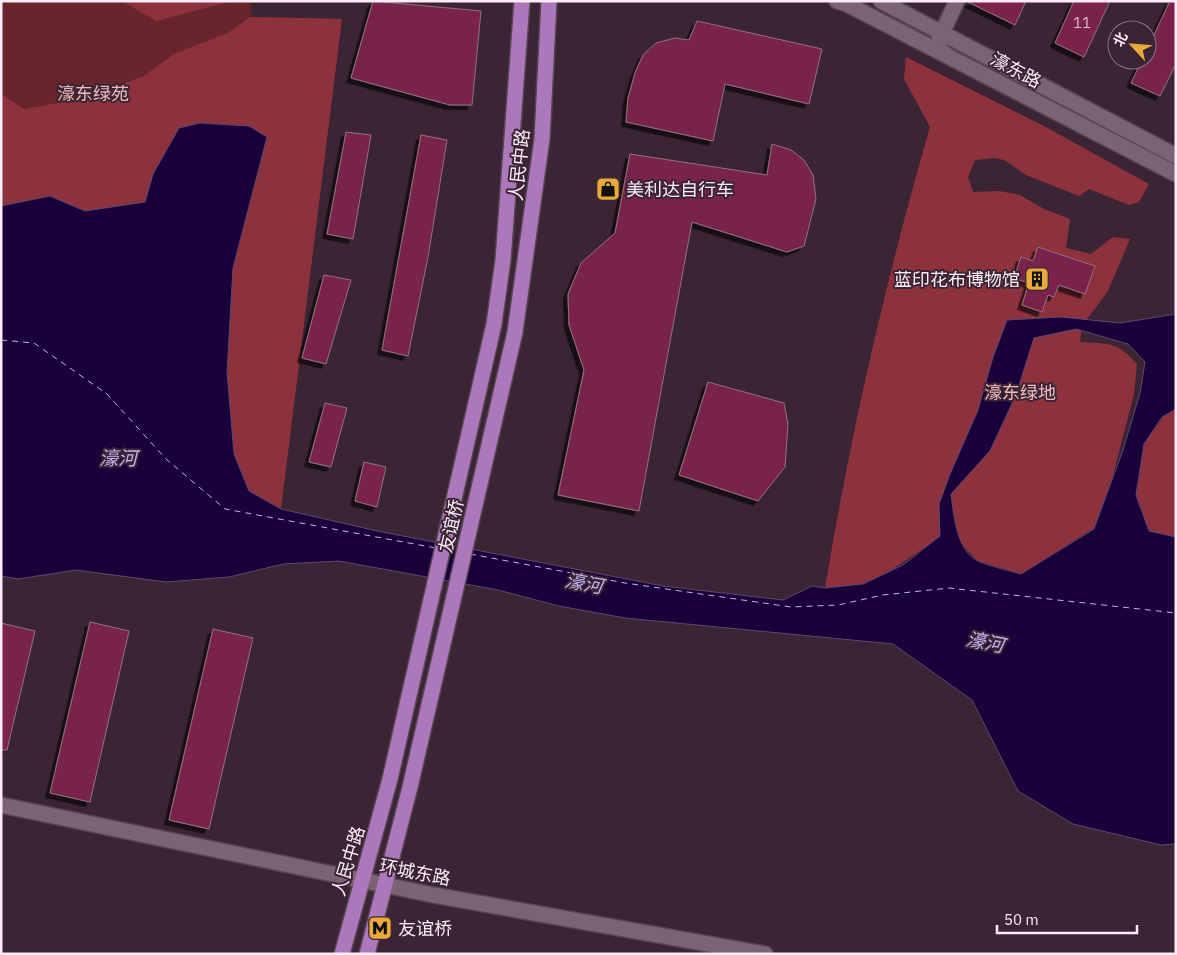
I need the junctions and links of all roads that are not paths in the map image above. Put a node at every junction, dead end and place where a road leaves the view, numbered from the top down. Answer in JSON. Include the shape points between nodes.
{"nodes":[{"id":1,"x":522,"y":1,"type":"edge"},
{"id":2,"x":549,"y":1,"type":"edge"},
{"id":3,"x":837,"y":1,"type":"edge"},
{"id":4,"x":881,"y":1,"type":"edge"},
{"id":5,"x":957,"y":1,"type":"edge"},
{"id":6,"x":942,"y":33,"type":"junction"},
{"id":7,"x":948,"y":56,"type":"junction"},
{"id":8,"x":1176,"y":156,"type":"edge"},
{"id":9,"x":1176,"y":174,"type":"edge"},
{"id":10,"x":494,"y":324,"type":"joint"},
{"id":11,"x":515,"y":332,"type":"joint"},
{"id":12,"x":390,"y":779,"type":"joint"},
{"id":13,"x":1,"y":805,"type":"edge"},
{"id":14,"x":360,"y":880,"type":"junction"},
{"id":15,"x":384,"y":886,"type":"junction"},
{"id":16,"x":744,"y":951,"type":"edge"},
{"id":17,"x":342,"y":954,"type":"edge"},
{"id":18,"x":367,"y":954,"type":"edge"},
{"id":19,"x":765,"y":954,"type":"edge"}],
"edges":[{"from":1,"to":10,"type":"main road","name":"人民中路","via":[[503,260]]},
{"from":2,"to":11,"type":"main road","name":"人民中路","via":[[542,138]]},
{"from":3,"to":7,"type":"street","name":"濠东路"},
{"from":4,"to":6,"type":"street","name":"濠东路"},
{"from":5,"to":6,"type":"street"},
{"from":6,"to":7,"type":"street","via":[[938,45]]},
{"from":6,"to":8,"type":"street","name":"濠东路"},
{"from":7,"to":9,"type":"street","name":"濠东路"},
{"from":10,"to":12,"type":"main road","name":"友谊桥"},
{"from":11,"to":15,"type":"main road","name":"友谊桥","bridge":true,"via":[[410,787]]},
{"from":12,"to":14,"type":"main road","name":"人民中路"},
{"from":13,"to":14,"type":"street","name":"环城东路"},
{"from":14,"to":15,"type":"street","name":"环城东路"},
{"from":14,"to":17,"type":"main road","name":"人民中路"},
{"from":15,"to":16,"type":"street","name":"环城东路"},
{"from":15,"to":18,"type":"main road"},
{"from":16,"to":19,"type":"street","name":"环城东路"}]}
